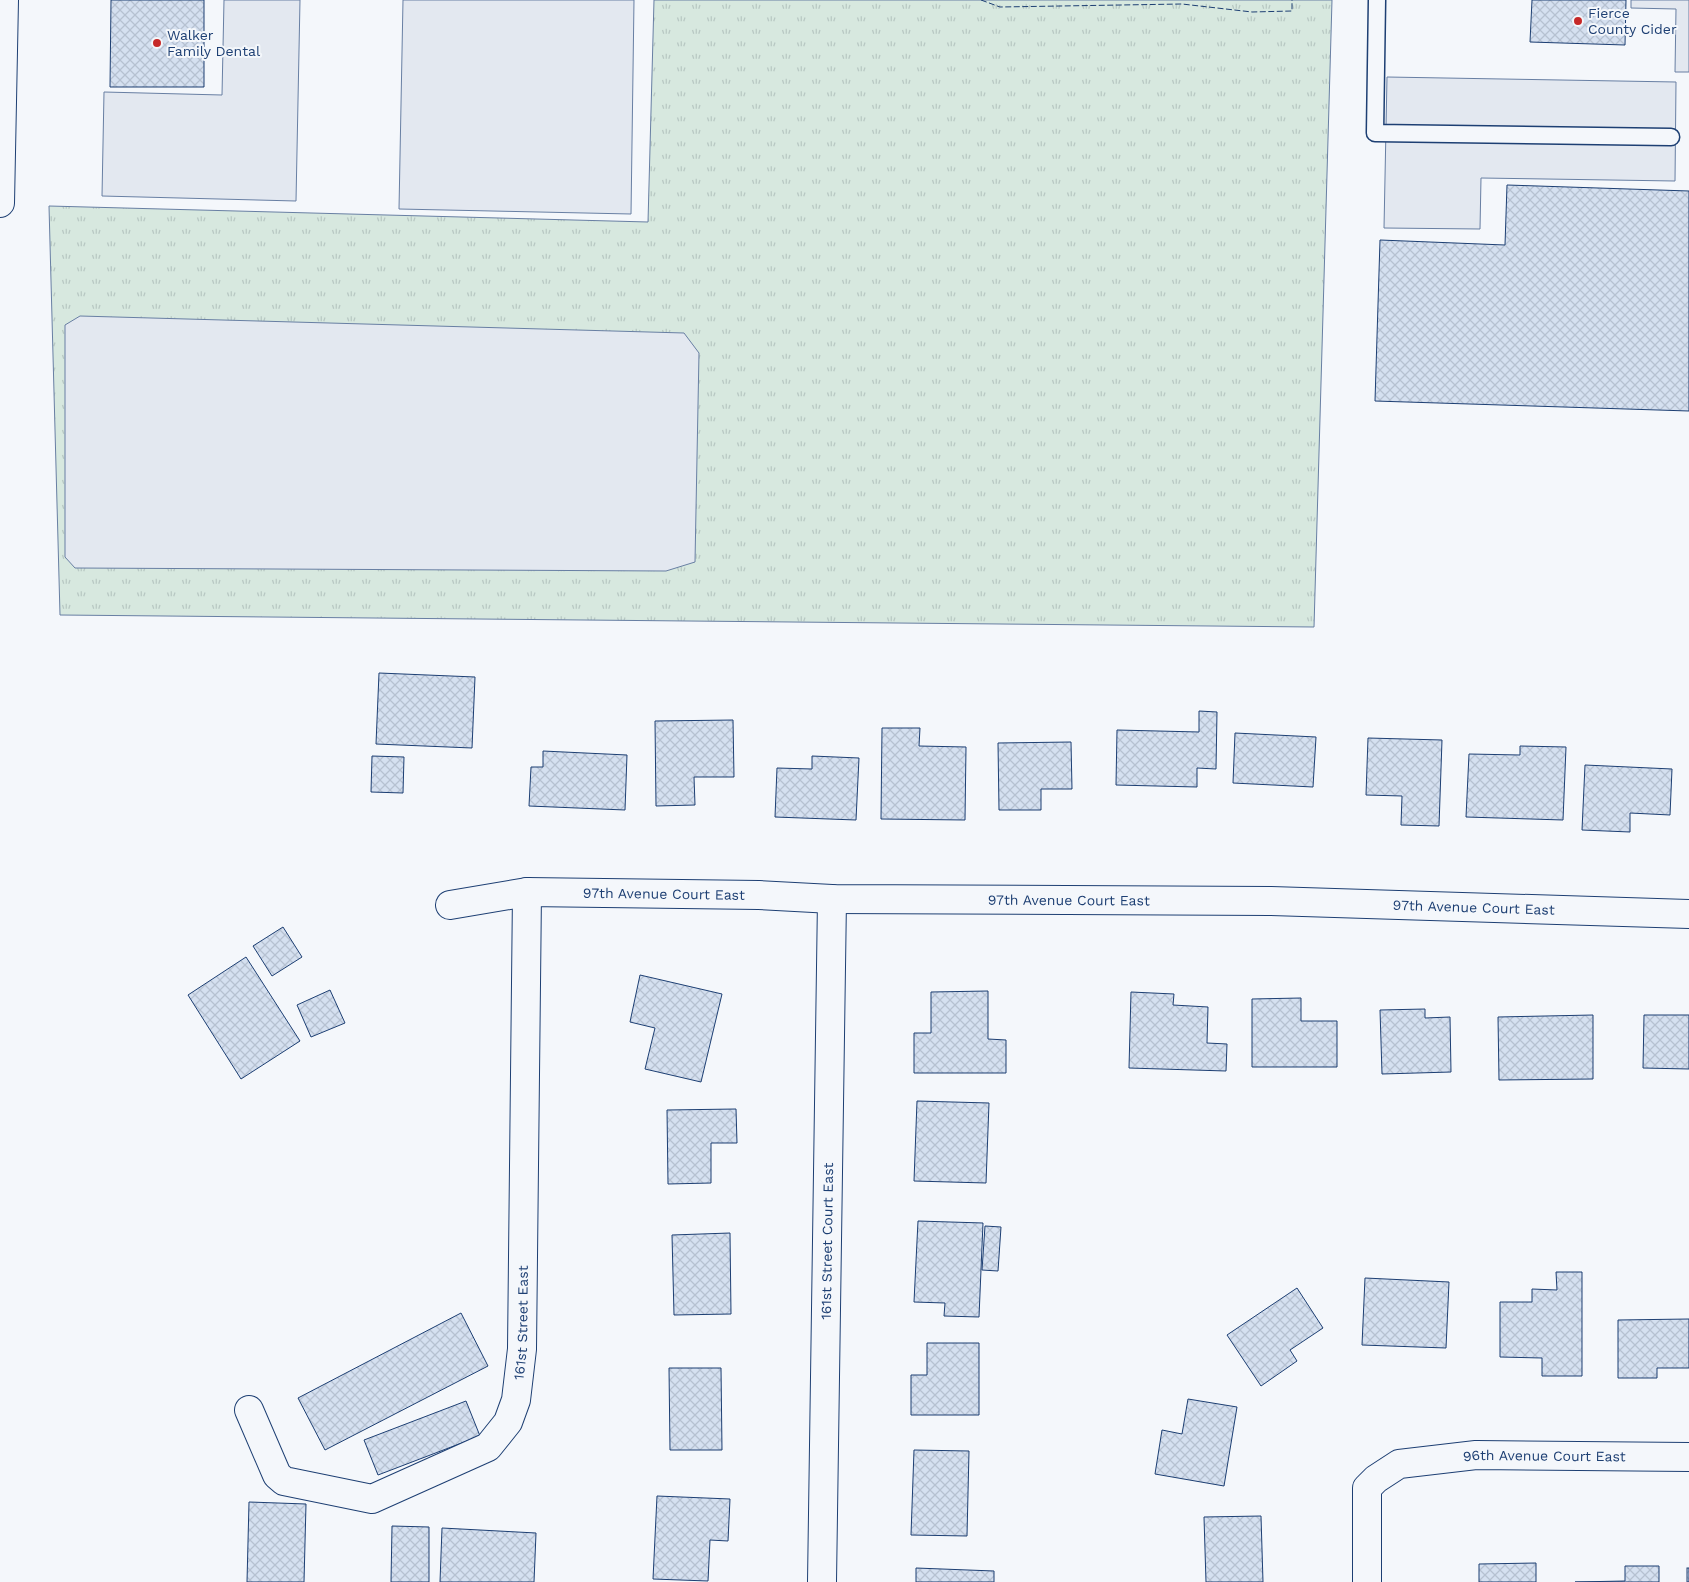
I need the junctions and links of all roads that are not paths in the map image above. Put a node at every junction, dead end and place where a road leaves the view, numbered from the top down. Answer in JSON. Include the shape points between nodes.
{"nodes":[{"id":1,"x":4,"y":0,"type":"edge"},
{"id":2,"x":1377,"y":0,"type":"edge"},
{"id":3,"x":1671,"y":137,"type":"dead end"},
{"id":4,"x":0,"y":197,"type":"edge"},
{"id":5,"x":0,"y":203,"type":"edge"},
{"id":6,"x":527,"y":892,"type":"junction"},
{"id":7,"x":832,"y":899,"type":"junction"},
{"id":8,"x":450,"y":905,"type":"dead end"},
{"id":9,"x":1689,"y":914,"type":"edge"},
{"id":10,"x":249,"y":1410,"type":"dead end"},
{"id":11,"x":1689,"y":1457,"type":"edge"},
{"id":12,"x":822,"y":1582,"type":"edge"},
{"id":13,"x":1367,"y":1582,"type":"edge"}],
"edges":[{"from":1,"to":4,"type":"street"},
{"from":2,"to":3,"type":"lane","via":[[1374,133]]},
{"from":4,"to":5,"type":"street"},
{"from":6,"to":7,"type":"street","name":"97th Avenue Court East","via":[[759,894]]},
{"from":6,"to":8,"type":"street","name":"97th Avenue Court East"},
{"from":6,"to":10,"type":"street","name":"161st Street East","via":[[522,1349],[516,1400],[508,1422],[488,1447],[372,1499],[284,1481],[277,1475]]},
{"from":7,"to":9,"type":"street","name":"97th Avenue Court East","via":[[1271,901]]},
{"from":7,"to":12,"type":"street","name":"161st Street Court East"},
{"from":11,"to":13,"type":"street","name":"96th Avenue Court East","via":[[1476,1455],[1399,1464],[1367,1488]]}]}
